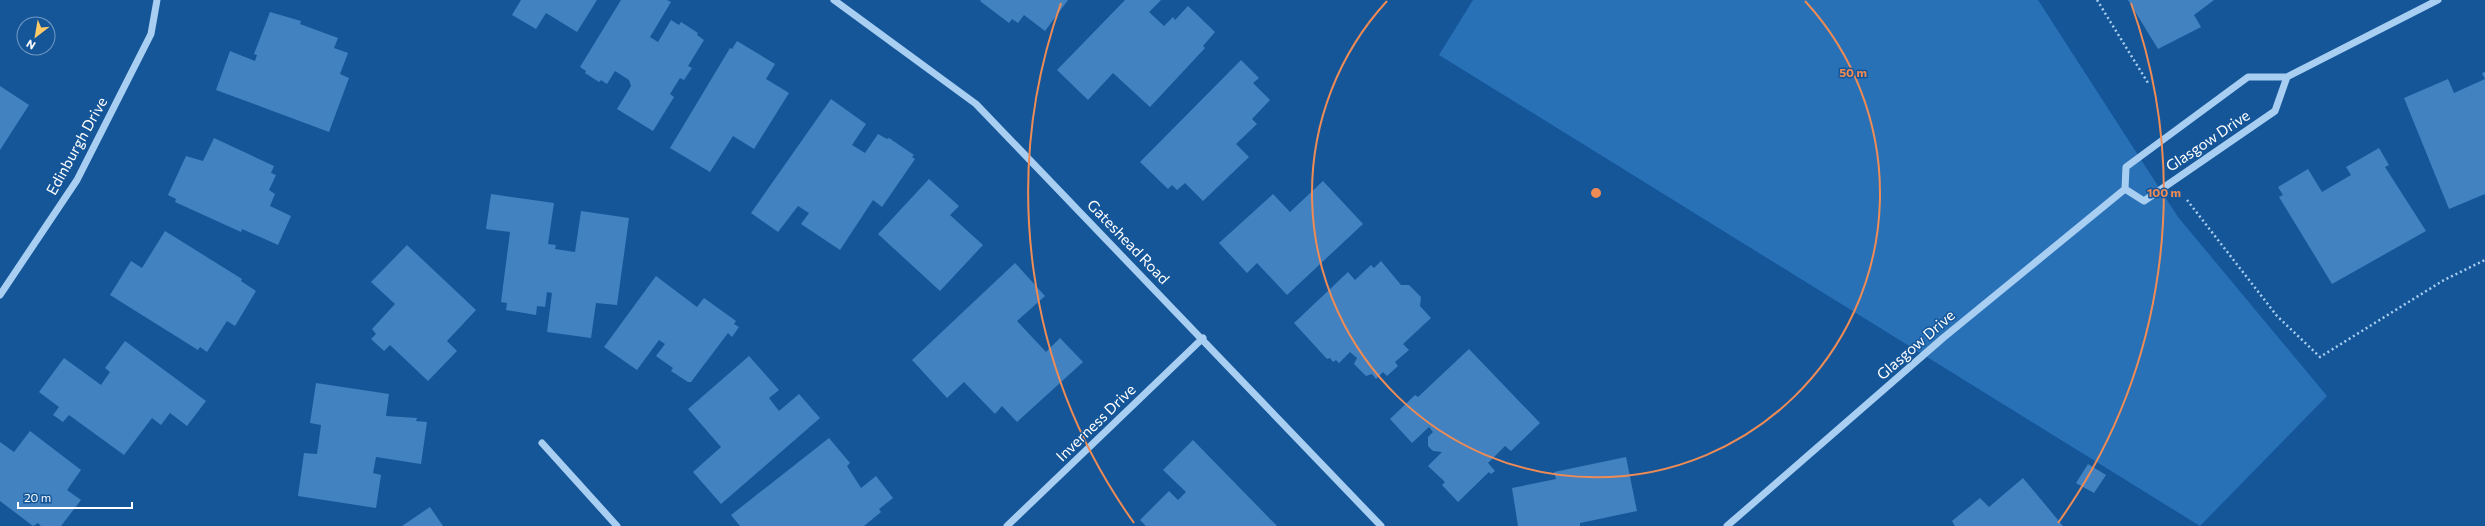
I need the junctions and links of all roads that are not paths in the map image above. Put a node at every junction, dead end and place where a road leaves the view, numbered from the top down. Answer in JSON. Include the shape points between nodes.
{"nodes":[{"id":1,"x":157,"y":0,"type":"edge"},
{"id":2,"x":834,"y":0,"type":"edge"},
{"id":3,"x":2438,"y":0,"type":"edge"},
{"id":4,"x":2287,"y":77,"type":"junction"},
{"id":5,"x":2125,"y":189,"type":"junction"},
{"id":6,"x":0,"y":295,"type":"edge"},
{"id":7,"x":1203,"y":338,"type":"junction"},
{"id":8,"x":542,"y":443,"type":"dead end"},
{"id":9,"x":617,"y":526,"type":"edge"},
{"id":10,"x":1007,"y":526,"type":"edge"},
{"id":11,"x":1381,"y":526,"type":"edge"},
{"id":12,"x":1727,"y":526,"type":"edge"}],
"edges":[{"from":1,"to":6,"type":"street","name":"Edinburgh Drive","via":[[151,34],[77,180]]},
{"from":2,"to":7,"type":"street","name":"Gateshead Road","via":[[868,22],[976,104]]},
{"from":3,"to":4,"type":"street","name":"Glasgow Drive"},
{"from":4,"to":5,"type":"street","name":"Glasgow Drive","via":[[2248,77],[2126,167]]},
{"from":4,"to":5,"type":"street","name":"Glasgow Drive","via":[[2275,111],[2144,201]]},
{"from":5,"to":12,"type":"street","name":"Glasgow Drive","via":[[1943,338]]},
{"from":7,"to":10,"type":"street","name":"Inverness Drive"},
{"from":7,"to":11,"type":"street","name":"Gateshead Road"},
{"from":8,"to":9,"type":"street"}]}
